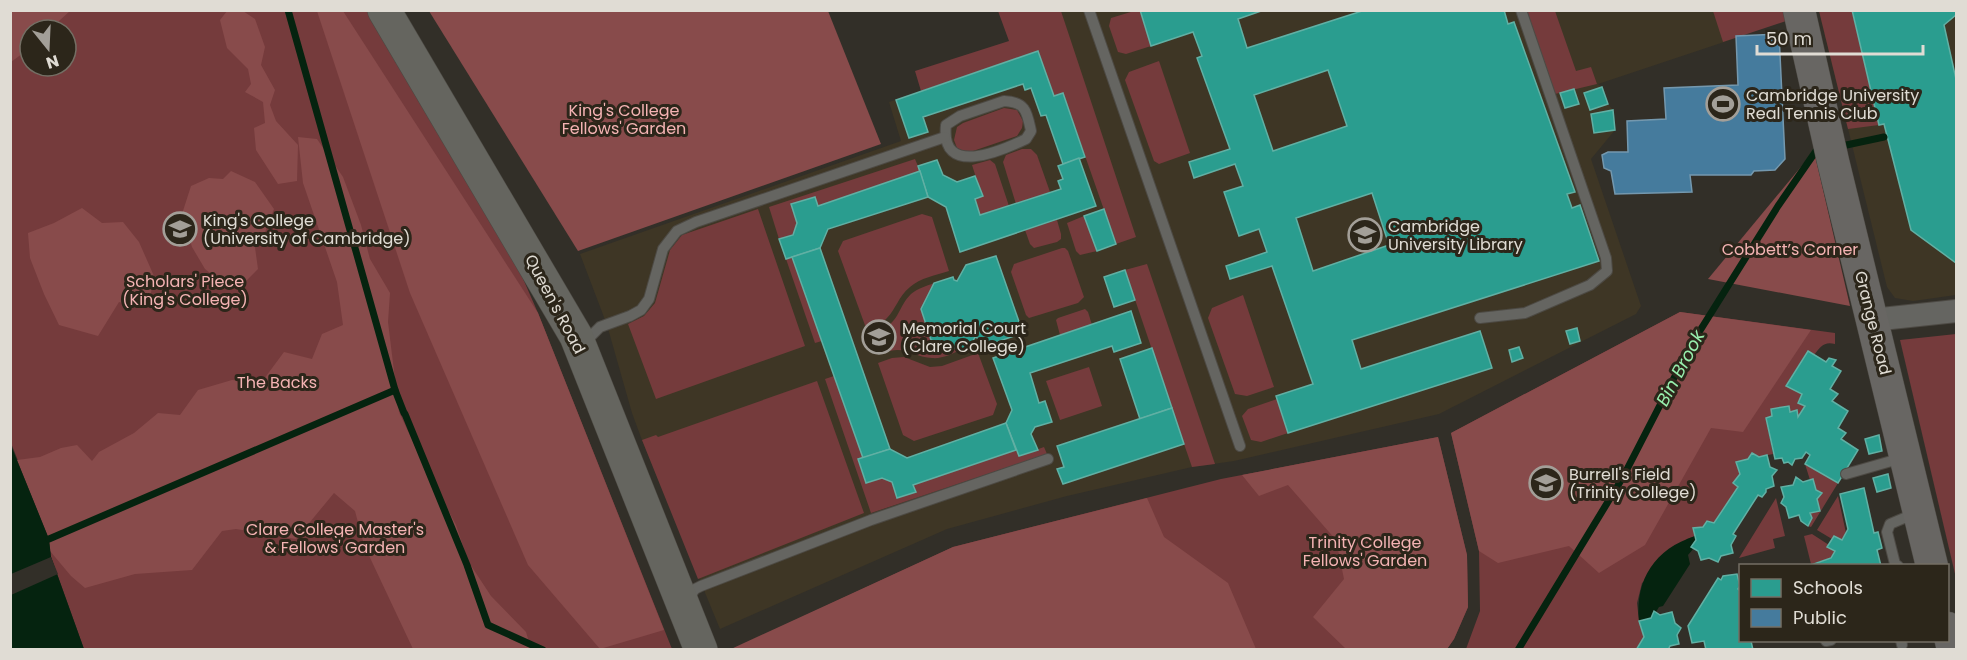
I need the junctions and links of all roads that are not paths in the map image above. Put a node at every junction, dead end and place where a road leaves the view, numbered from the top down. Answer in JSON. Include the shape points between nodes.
{"nodes":[{"id":1,"x":384,"y":10,"type":"edge"},
{"id":2,"x":1089,"y":10,"type":"edge"},
{"id":3,"x":1521,"y":10,"type":"edge"},
{"id":4,"x":1799,"y":10,"type":"edge"},
{"id":5,"x":945,"y":137,"type":"junction"},
{"id":6,"x":1956,"y":311,"type":"edge"},
{"id":7,"x":1480,"y":318,"type":"dead end"},
{"id":8,"x":1872,"y":320,"type":"junction"},
{"id":9,"x":580,"y":346,"type":"junction"},
{"id":10,"x":1240,"y":446,"type":"dead end"},
{"id":11,"x":1906,"y":457,"type":"junction"},
{"id":12,"x":1048,"y":459,"type":"dead end"},
{"id":13,"x":1846,"y":474,"type":"dead end"},
{"id":14,"x":1919,"y":512,"type":"junction"},
{"id":15,"x":1895,"y":564,"type":"edge"},
{"id":16,"x":1927,"y":564,"type":"edge"},
{"id":17,"x":683,"y":606,"type":"junction"},
{"id":18,"x":1949,"y":635,"type":"edge"},
{"id":19,"x":701,"y":650,"type":"edge"},
{"id":20,"x":1953,"y":650,"type":"edge"}],
"edges":[{"from":1,"to":9,"type":"main road","name":"Queen's Road","via":[[566,316]]},
{"from":2,"to":10,"type":"lane"},
{"from":3,"to":7,"type":"lane","via":[[1606,258],[1607,271],[1590,285],[1525,313]]},
{"from":4,"to":8,"type":"street","name":"Grange Road"},
{"from":5,"to":5,"type":"lane","via":[[946,125],[960,116],[1004,101],[1016,101],[1023,106],[1031,131],[1016,144],[973,158],[954,153]]},
{"from":5,"to":9,"type":"lane","via":[[677,231],[663,249],[649,299],[641,310],[600,327]]},
{"from":6,"to":8,"type":"street"},
{"from":8,"to":11,"type":"street","name":"Grange Road"},
{"from":9,"to":17,"type":"main road","name":"Queen's Road"},
{"from":11,"to":13,"type":"lane"},
{"from":11,"to":14,"type":"street","name":"Grange Road"},
{"from":12,"to":17,"type":"lane","via":[[871,520],[712,582],[695,589]]},
{"from":14,"to":15,"type":"lane","via":[[1890,524],[1887,532]]},
{"from":14,"to":16,"type":"street","name":"Grange Road"},
{"from":17,"to":19,"type":"main road","name":"Queen's Road"},
{"from":18,"to":20,"type":"street"}]}
